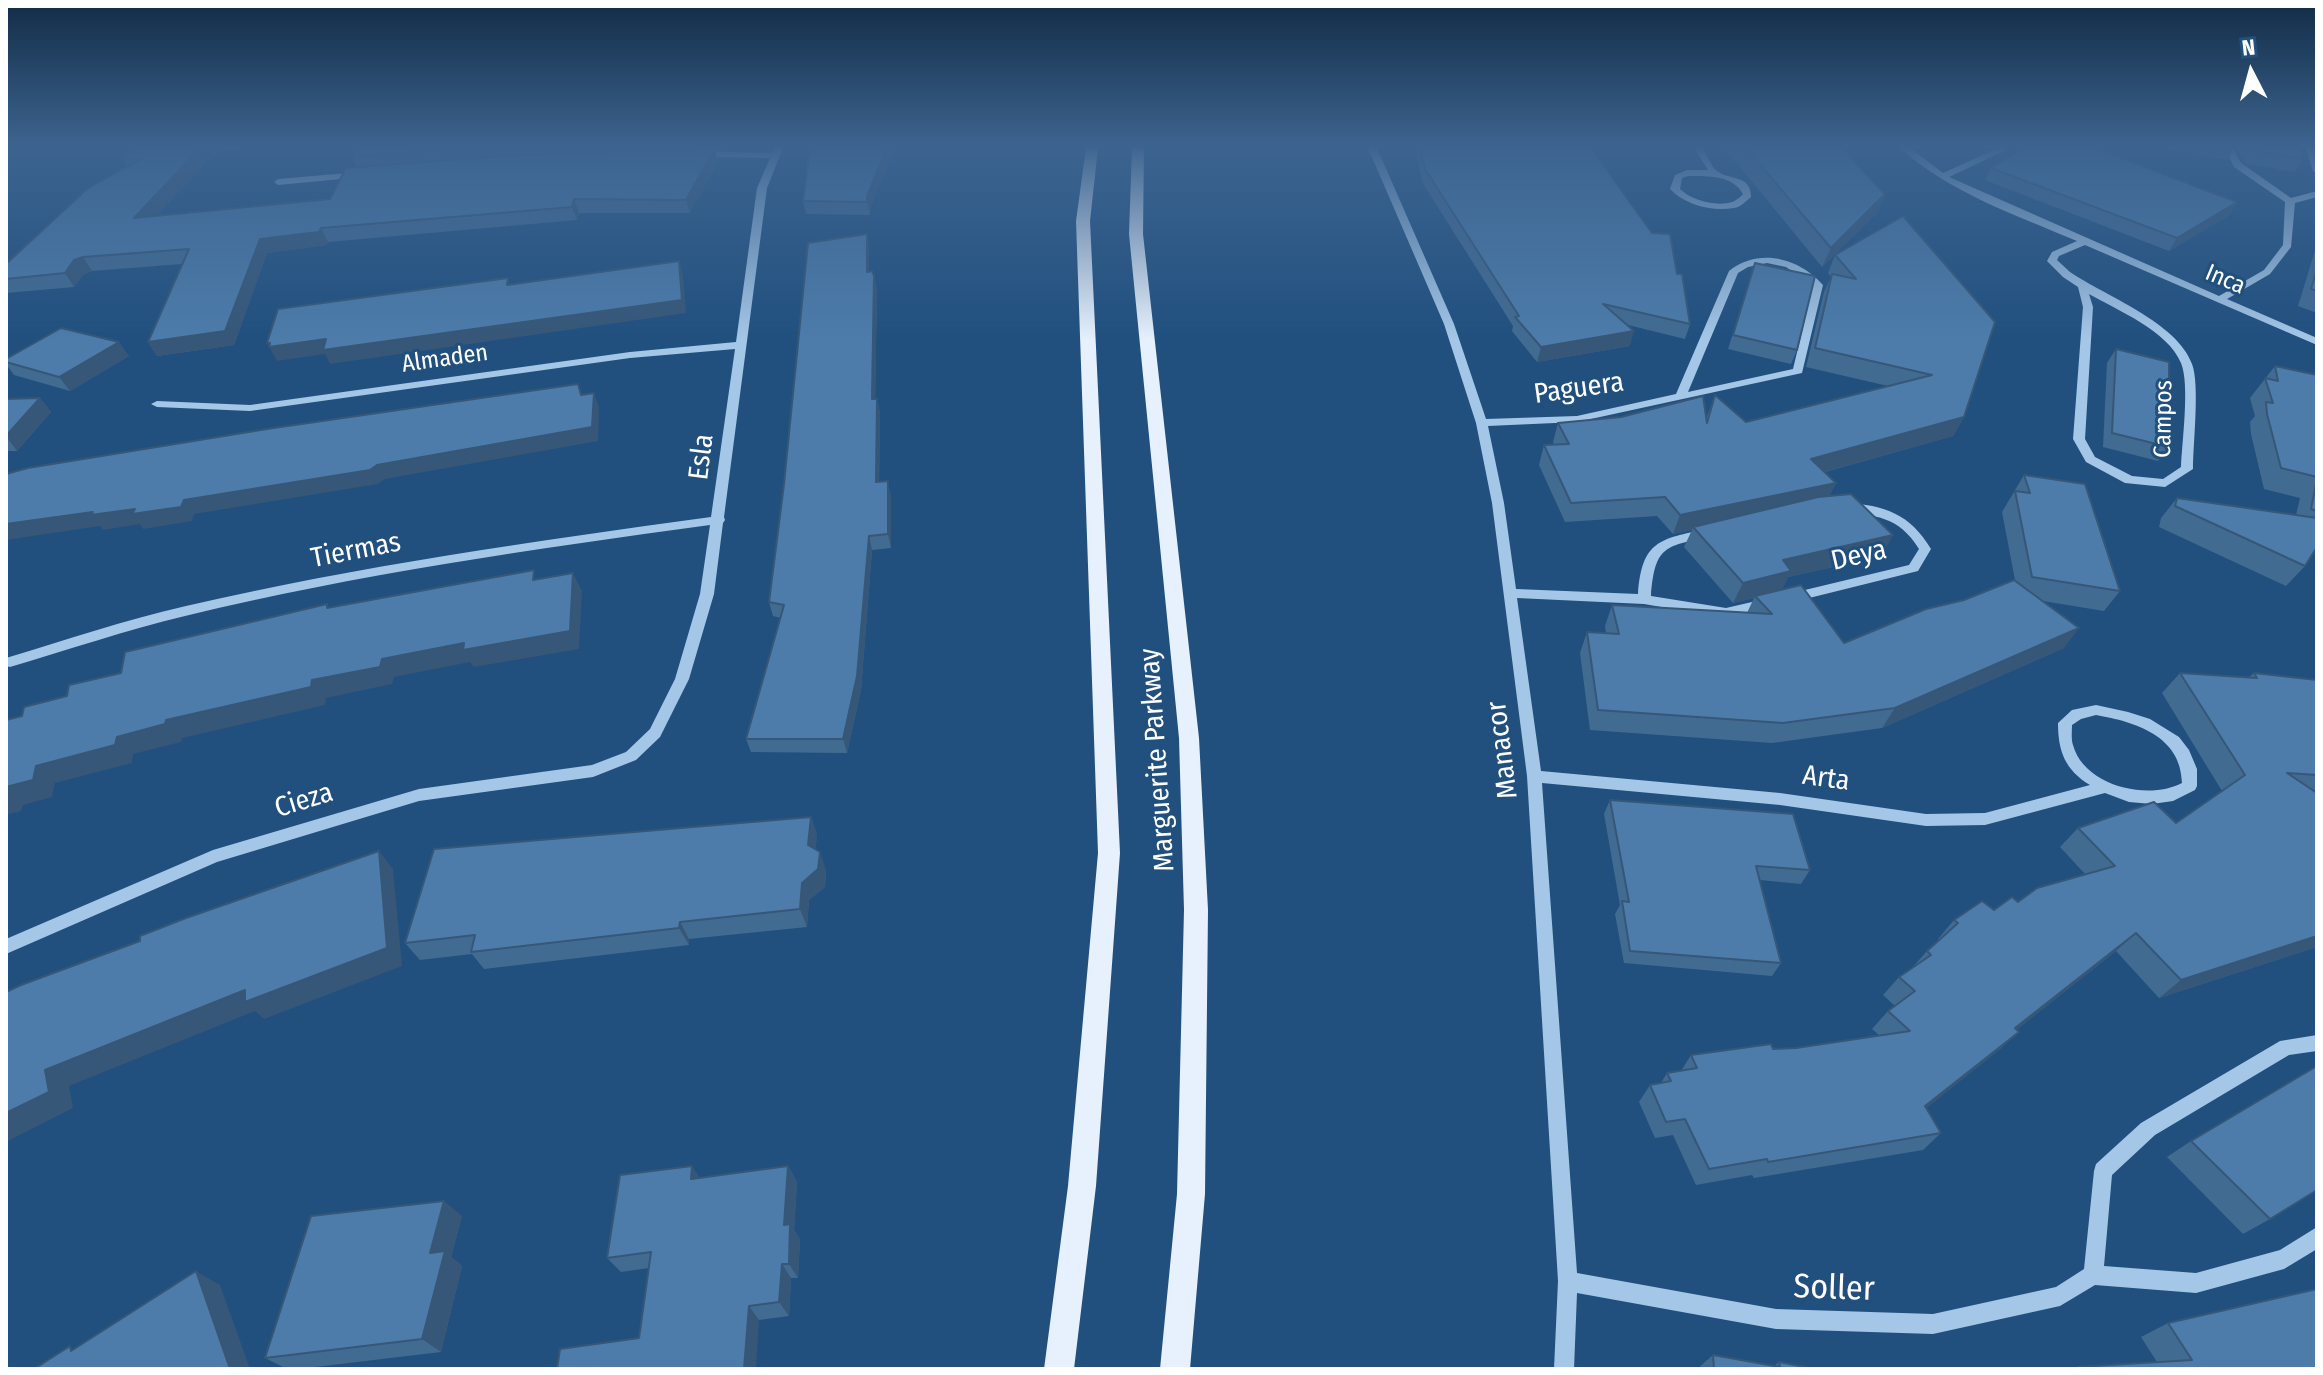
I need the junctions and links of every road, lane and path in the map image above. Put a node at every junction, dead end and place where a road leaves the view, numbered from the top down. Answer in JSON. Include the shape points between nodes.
{"nodes":[{"id":1,"x":759,"y":212,"type":"edge"},
{"id":2,"x":1084,"y":212,"type":"edge"},
{"id":3,"x":1137,"y":212,"type":"edge"},
{"id":4,"x":1398,"y":212,"type":"edge"},
{"id":5,"x":2019,"y":212,"type":"edge"},
{"id":6,"x":2289,"y":212,"type":"edge"},
{"id":7,"x":2084,"y":242,"type":"junction"},
{"id":8,"x":2082,"y":289,"type":"junction"},
{"id":9,"x":2219,"y":300,"type":"junction"},
{"id":10,"x":2317,"y":342,"type":"edge"},
{"id":11,"x":740,"y":345,"type":"junction"},
{"id":12,"x":1681,"y":395,"type":"junction"},
{"id":13,"x":157,"y":404,"type":"dead end"},
{"id":14,"x":1482,"y":423,"type":"junction"},
{"id":15,"x":1829,"y":507,"type":"edge"},
{"id":16,"x":719,"y":520,"type":"junction"},
{"id":17,"x":1720,"y":530,"type":"edge"},
{"id":18,"x":1510,"y":593,"type":"junction"},
{"id":19,"x":1644,"y":599,"type":"junction"},
{"id":20,"x":10,"y":662,"type":"dead end"},
{"id":21,"x":631,"y":756,"type":"joint"},
{"id":22,"x":1534,"y":776,"type":"junction"},
{"id":23,"x":2106,"y":787,"type":"junction"},
{"id":24,"x":6,"y":947,"type":"edge"},
{"id":25,"x":2317,"y":1043,"type":"edge"},
{"id":26,"x":2317,"y":1237,"type":"edge"},
{"id":27,"x":2093,"y":1275,"type":"junction"},
{"id":28,"x":1568,"y":1281,"type":"junction"},
{"id":29,"x":1059,"y":1369,"type":"edge"},
{"id":30,"x":1175,"y":1369,"type":"edge"},
{"id":31,"x":1564,"y":1369,"type":"edge"}],
"edges":[{"from":1,"to":11,"type":"street","name":"Esla"},
{"from":2,"to":29,"type":"main road","name":"Marguerite Parkway","via":[[1109,853],[1082,1186]]},
{"from":3,"to":30,"type":"main road","name":"Marguerite Parkway","via":[[1189,738],[1196,910],[1191,1194]]},
{"from":4,"to":14,"type":"street","name":"Manacor","via":[[1449,324]]},
{"from":5,"to":7,"type":"street","name":"Inca"},
{"from":6,"to":9,"type":"street","via":[[2288,245],[2267,272]]},
{"from":7,"to":8,"type":"street","name":"Campos","via":[[2055,254],[2052,261]]},
{"from":7,"to":9,"type":"street","name":"Inca"},
{"from":8,"to":8,"type":"street","name":"Campos","via":[[2088,307],[2079,439],[2090,459],[2129,480],[2165,483],[2187,469],[2187,364],[2170,341],[2144,321]]},
{"from":9,"to":10,"type":"street","name":"Inca"},
{"from":11,"to":13,"type":"street","name":"Almaden","via":[[630,355],[250,408]]},
{"from":11,"to":16,"type":"street","name":"Esla"},
{"from":12,"to":12,"type":"street","name":"Paguera","via":[[1798,371],[1818,285],[1798,268],[1765,259],[1734,271]]},
{"from":12,"to":14,"type":"street","name":"Paguera","via":[[1577,419]]},
{"from":14,"to":18,"type":"street","name":"Manacor"},
{"from":15,"to":19,"type":"street","name":"Deya","via":[[1864,507],[1889,514],[1915,529],[1925,549],[1913,568],[1726,613]]},
{"from":16,"to":20,"type":"street","name":"Tiermas","via":[[360,574],[183,611]]},
{"from":16,"to":21,"type":"street","name":"Esla","via":[[707,594],[682,679],[655,733]]},
{"from":17,"to":19,"type":"street","via":[[1660,546],[1646,563]]},
{"from":18,"to":19,"type":"street","name":"Deya"},
{"from":18,"to":22,"type":"street","name":"Manacor"},
{"from":21,"to":24,"type":"street","name":"Cieza","via":[[593,771],[419,795],[321,822],[213,857]]},
{"from":22,"to":23,"type":"street","name":"Arta","via":[[1780,799],[1926,820],[1985,819]]},
{"from":22,"to":28,"type":"street","name":"Manacor"},
{"from":23,"to":23,"type":"street","via":[[2132,797],[2178,796],[2190,786],[2192,770],[2167,736],[2145,722],[2096,710],[2077,714],[2065,723],[2065,746],[2084,772]]},
{"from":25,"to":27,"type":"street","via":[[2286,1047],[2173,1114],[2148,1129],[2103,1171]]},
{"from":26,"to":27,"type":"street","via":[[2284,1259],[2196,1283]]},
{"from":27,"to":28,"type":"street","name":"Soller","via":[[2060,1296],[1933,1324],[1776,1319]]},
{"from":28,"to":31,"type":"street","name":"Manacor"}]}
